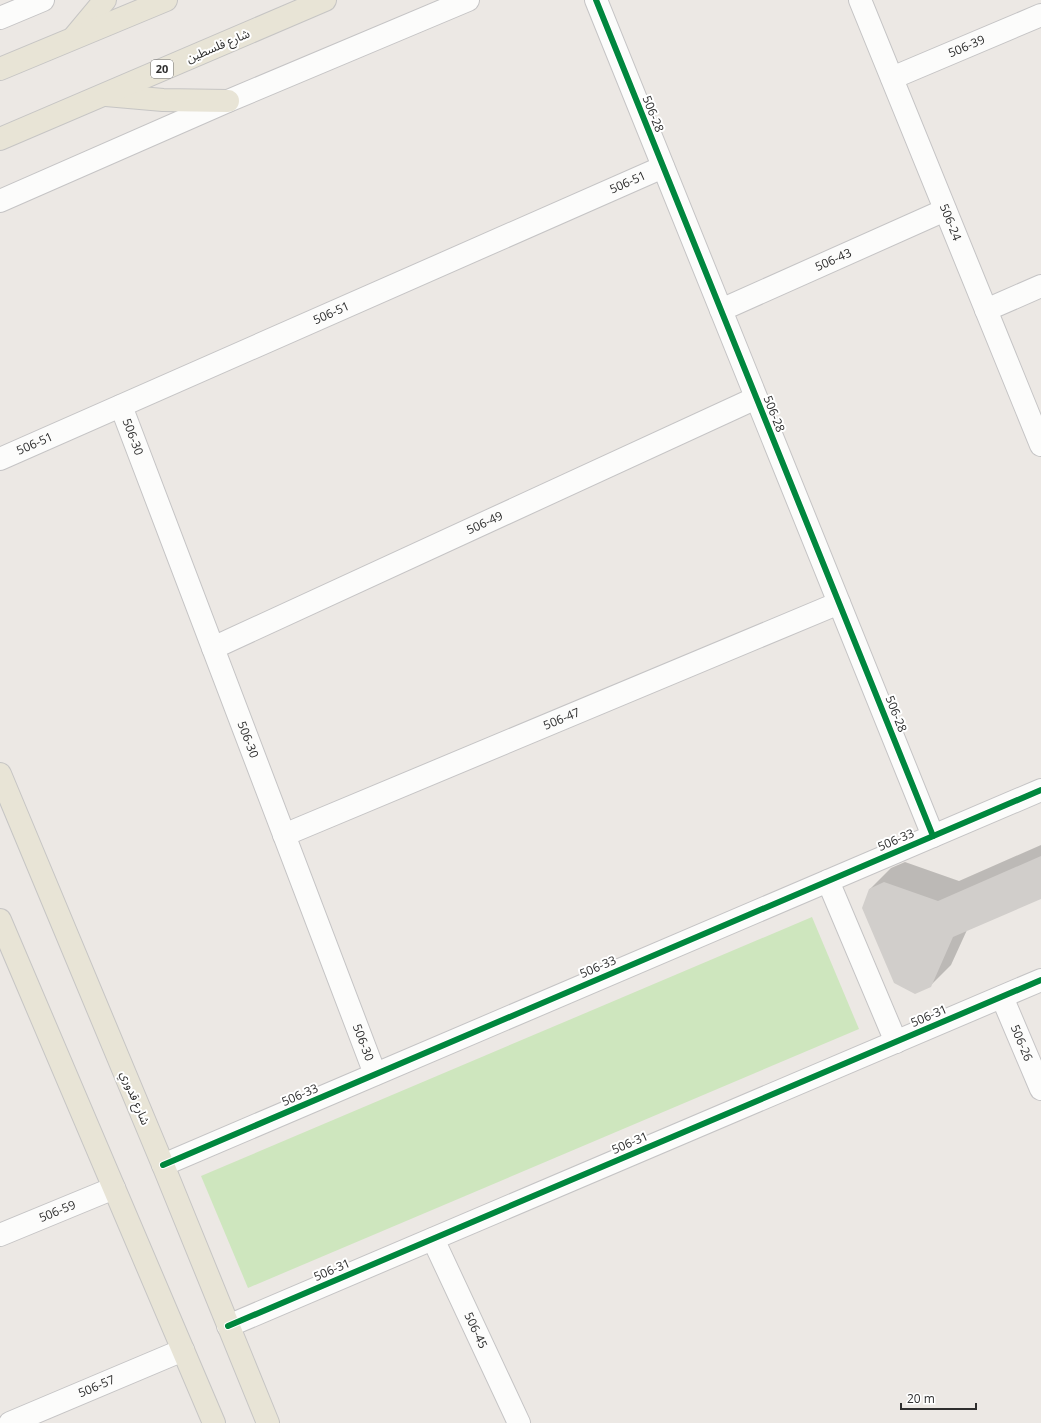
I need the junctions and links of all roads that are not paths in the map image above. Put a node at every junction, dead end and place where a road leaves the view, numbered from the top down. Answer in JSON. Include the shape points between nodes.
{"nodes":[{"id":1,"x":105,"y":0,"type":"edge"},
{"id":2,"x":166,"y":0,"type":"edge"},
{"id":3,"x":325,"y":0,"type":"edge"},
{"id":4,"x":468,"y":0,"type":"edge"},
{"id":5,"x":596,"y":0,"type":"edge"},
{"id":6,"x":860,"y":0,"type":"edge"},
{"id":7,"x":37,"y":1,"type":"edge"},
{"id":8,"x":1041,"y":15,"type":"edge"},
{"id":9,"x":0,"y":18,"type":"edge"},
{"id":10,"x":72,"y":40,"type":"junction"},
{"id":11,"x":0,"y":70,"type":"edge"},
{"id":12,"x":892,"y":78,"type":"junction"},
{"id":13,"x":103,"y":95,"type":"junction"},
{"id":14,"x":228,"y":101,"type":"junction"},
{"id":15,"x":0,"y":139,"type":"edge"},
{"id":16,"x":663,"y":167,"type":"junction"},
{"id":17,"x":0,"y":201,"type":"edge"},
{"id":18,"x":945,"y":210,"type":"junction"},
{"id":19,"x":1041,"y":286,"type":"edge"},
{"id":20,"x":721,"y":310,"type":"junction"},
{"id":21,"x":986,"y":310,"type":"junction"},
{"id":22,"x":756,"y":398,"type":"junction"},
{"id":23,"x":121,"y":406,"type":"junction"},
{"id":24,"x":1041,"y":445,"type":"edge"},
{"id":25,"x":0,"y":459,"type":"edge"},
{"id":26,"x":839,"y":603,"type":"junction"},
{"id":27,"x":213,"y":648,"type":"junction"},
{"id":28,"x":0,"y":774,"type":"edge"},
{"id":29,"x":1041,"y":790,"type":"edge"},
{"id":30,"x":284,"y":835,"type":"junction"},
{"id":31,"x":933,"y":836,"type":"junction"},
{"id":32,"x":828,"y":881,"type":"junction"},
{"id":33,"x":0,"y":920,"type":"edge"},
{"id":34,"x":1041,"y":980,"type":"edge"},
{"id":35,"x":1002,"y":997,"type":"junction"},
{"id":36,"x":896,"y":1042,"type":"junction"},
{"id":37,"x":375,"y":1074,"type":"junction"},
{"id":38,"x":1041,"y":1089,"type":"edge"},
{"id":39,"x":163,"y":1165,"type":"junction"},
{"id":40,"x":114,"y":1188,"type":"junction"},
{"id":41,"x":0,"y":1236,"type":"edge"},
{"id":42,"x":432,"y":1239,"type":"junction"},
{"id":43,"x":228,"y":1326,"type":"junction"},
{"id":44,"x":183,"y":1350,"type":"junction"},
{"id":45,"x":10,"y":1423,"type":"edge"},
{"id":46,"x":214,"y":1423,"type":"edge"},
{"id":47,"x":268,"y":1423,"type":"edge"},
{"id":48,"x":519,"y":1423,"type":"edge"}],
"edges":[{"from":1,"to":10,"type":"main road"},
{"from":2,"to":10,"type":"main road"},
{"from":3,"to":13,"type":"main road","name":"شارع فلسطين","number":"20"},
{"from":4,"to":14,"type":"street"},
{"from":5,"to":16,"type":"street","name":"506-28"},
{"from":6,"to":12,"type":"street","name":"506-24"},
{"from":7,"to":9,"type":"street"},
{"from":8,"to":12,"type":"street","name":"506-39"},
{"from":10,"to":11,"type":"main road"},
{"from":12,"to":18,"type":"street","name":"506-24"},
{"from":13,"to":14,"type":"main road","via":[[163,100]]},
{"from":13,"to":15,"type":"main road","name":"شارع فلسطين","number":"20"},
{"from":14,"to":17,"type":"street"},
{"from":16,"to":20,"type":"street","name":"506-28"},
{"from":16,"to":23,"type":"street","name":"506-51"},
{"from":18,"to":20,"type":"street","name":"506-43"},
{"from":18,"to":21,"type":"street","name":"506-24"},
{"from":19,"to":21,"type":"street"},
{"from":20,"to":22,"type":"street","name":"506-28"},
{"from":21,"to":24,"type":"street","name":"506-24"},
{"from":22,"to":26,"type":"street","name":"506-28"},
{"from":22,"to":27,"type":"street","name":"506-49"},
{"from":23,"to":25,"type":"street","name":"506-51"},
{"from":23,"to":27,"type":"street","name":"506-30"},
{"from":26,"to":30,"type":"street","name":"506-47"},
{"from":26,"to":31,"type":"street","name":"506-28"},
{"from":27,"to":30,"type":"street","name":"506-30"},
{"from":28,"to":39,"type":"main road","name":"شارع قدوري"},
{"from":29,"to":31,"type":"street","name":"506-33"},
{"from":30,"to":37,"type":"street","name":"506-30"},
{"from":31,"to":32,"type":"street","name":"506-33"},
{"from":32,"to":36,"type":"street"},
{"from":32,"to":37,"type":"street","name":"506-33"},
{"from":33,"to":40,"type":"main road"},
{"from":34,"to":35,"type":"street","name":"506-31"},
{"from":35,"to":36,"type":"street","name":"506-31"},
{"from":35,"to":38,"type":"street","name":"506-26"},
{"from":36,"to":42,"type":"street","name":"506-31"},
{"from":37,"to":39,"type":"street","name":"506-33"},
{"from":39,"to":43,"type":"main road","name":"شارع قدوري"},
{"from":40,"to":41,"type":"street","name":"506-59"},
{"from":40,"to":44,"type":"main road"},
{"from":42,"to":43,"type":"street","name":"506-31"},
{"from":42,"to":48,"type":"street","name":"506-45"},
{"from":43,"to":47,"type":"main road","name":"شارع قدوري"},
{"from":44,"to":45,"type":"street","name":"506-57"},
{"from":44,"to":46,"type":"main road"}]}
